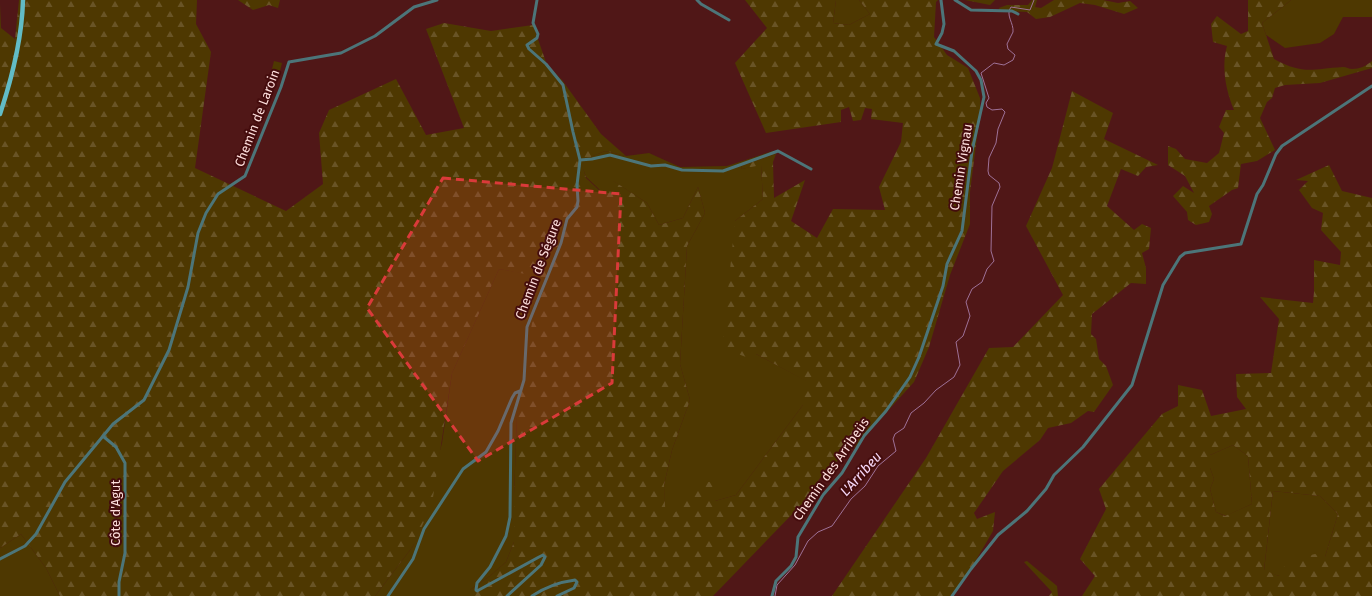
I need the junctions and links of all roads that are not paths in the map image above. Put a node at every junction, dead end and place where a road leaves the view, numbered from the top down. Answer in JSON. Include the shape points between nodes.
{"nodes":[{"id":1,"x":23,"y":0,"type":"edge"},
{"id":2,"x":437,"y":0,"type":"edge"},
{"id":3,"x":537,"y":0,"type":"edge"},
{"id":4,"x":697,"y":0,"type":"edge"},
{"id":5,"x":940,"y":0,"type":"edge"},
{"id":6,"x":955,"y":0,"type":"edge"},
{"id":7,"x":1018,"y":14,"type":"dead end"},
{"id":8,"x":729,"y":20,"type":"dead end"},
{"id":9,"x":1372,"y":86,"type":"edge"},
{"id":10,"x":0,"y":114,"type":"edge"},
{"id":11,"x":580,"y":160,"type":"junction"},
{"id":12,"x":811,"y":169,"type":"dead end"},
{"id":13,"x":919,"y":357,"type":"joint"},
{"id":14,"x":520,"y":391,"type":"junction"},
{"id":15,"x":104,"y":437,"type":"junction"},
{"id":16,"x":0,"y":559,"type":"edge"},
{"id":17,"x":119,"y":596,"type":"edge"},
{"id":18,"x":388,"y":596,"type":"edge"},
{"id":19,"x":507,"y":596,"type":"edge"},
{"id":20,"x":532,"y":596,"type":"edge"},
{"id":21,"x":557,"y":596,"type":"edge"},
{"id":22,"x":772,"y":596,"type":"edge"},
{"id":23,"x":952,"y":596,"type":"edge"}],
"edges":[{"from":1,"to":10,"type":"main road","via":[[14,63]]},
{"from":2,"to":15,"type":"street","name":"Chemin de Laroin","via":[[414,7],[375,36],[341,53],[289,62],[245,176],[218,194],[206,213],[198,233],[188,287],[170,350],[144,400],[113,424]]},
{"from":3,"to":11,"type":"street","name":"Chemin de Ségure","via":[[534,23],[538,34],[527,46],[563,85]]},
{"from":4,"to":8,"type":"street"},
{"from":5,"to":13,"type":"street","name":"Chemin Vignau","via":[[944,24],[936,44],[954,51],[976,71],[981,80],[984,97],[972,151],[962,231],[947,264],[943,286]]},
{"from":6,"to":7,"type":"street","via":[[971,10],[1012,11]]},
{"from":9,"to":23,"type":"street","via":[[1282,146],[1257,194],[1240,244],[1185,253],[1180,257],[1163,285],[1132,385],[1083,447],[1054,474],[1046,489],[1027,511],[998,535]]},
{"from":11,"to":12,"type":"street","via":[[610,155],[651,166],[723,171],[778,151]]},
{"from":11,"to":14,"type":"street","name":"Chemin de Ségure","via":[[577,207],[566,219],[561,243],[527,327],[524,380]]},
{"from":13,"to":22,"type":"street","name":"Chemin des Arribeüs","via":[[910,377],[864,436],[848,464],[822,495],[798,537],[796,557],[776,581],[772,588]]},
{"from":14,"to":18,"type":"street","via":[[512,398],[486,452],[463,469],[424,529],[413,559]]},
{"from":14,"to":19,"type":"street","via":[[511,424],[510,517],[506,536],[476,590],[482,590],[543,555],[545,557],[541,565]]},
{"from":15,"to":16,"type":"street","via":[[65,482],[36,534],[25,546]]},
{"from":15,"to":17,"type":"street","name":"Côte d'Agut","via":[[116,447],[125,463],[126,546]]},
{"from":20,"to":21,"type":"street","via":[[569,581],[577,582],[574,588]]}]}
